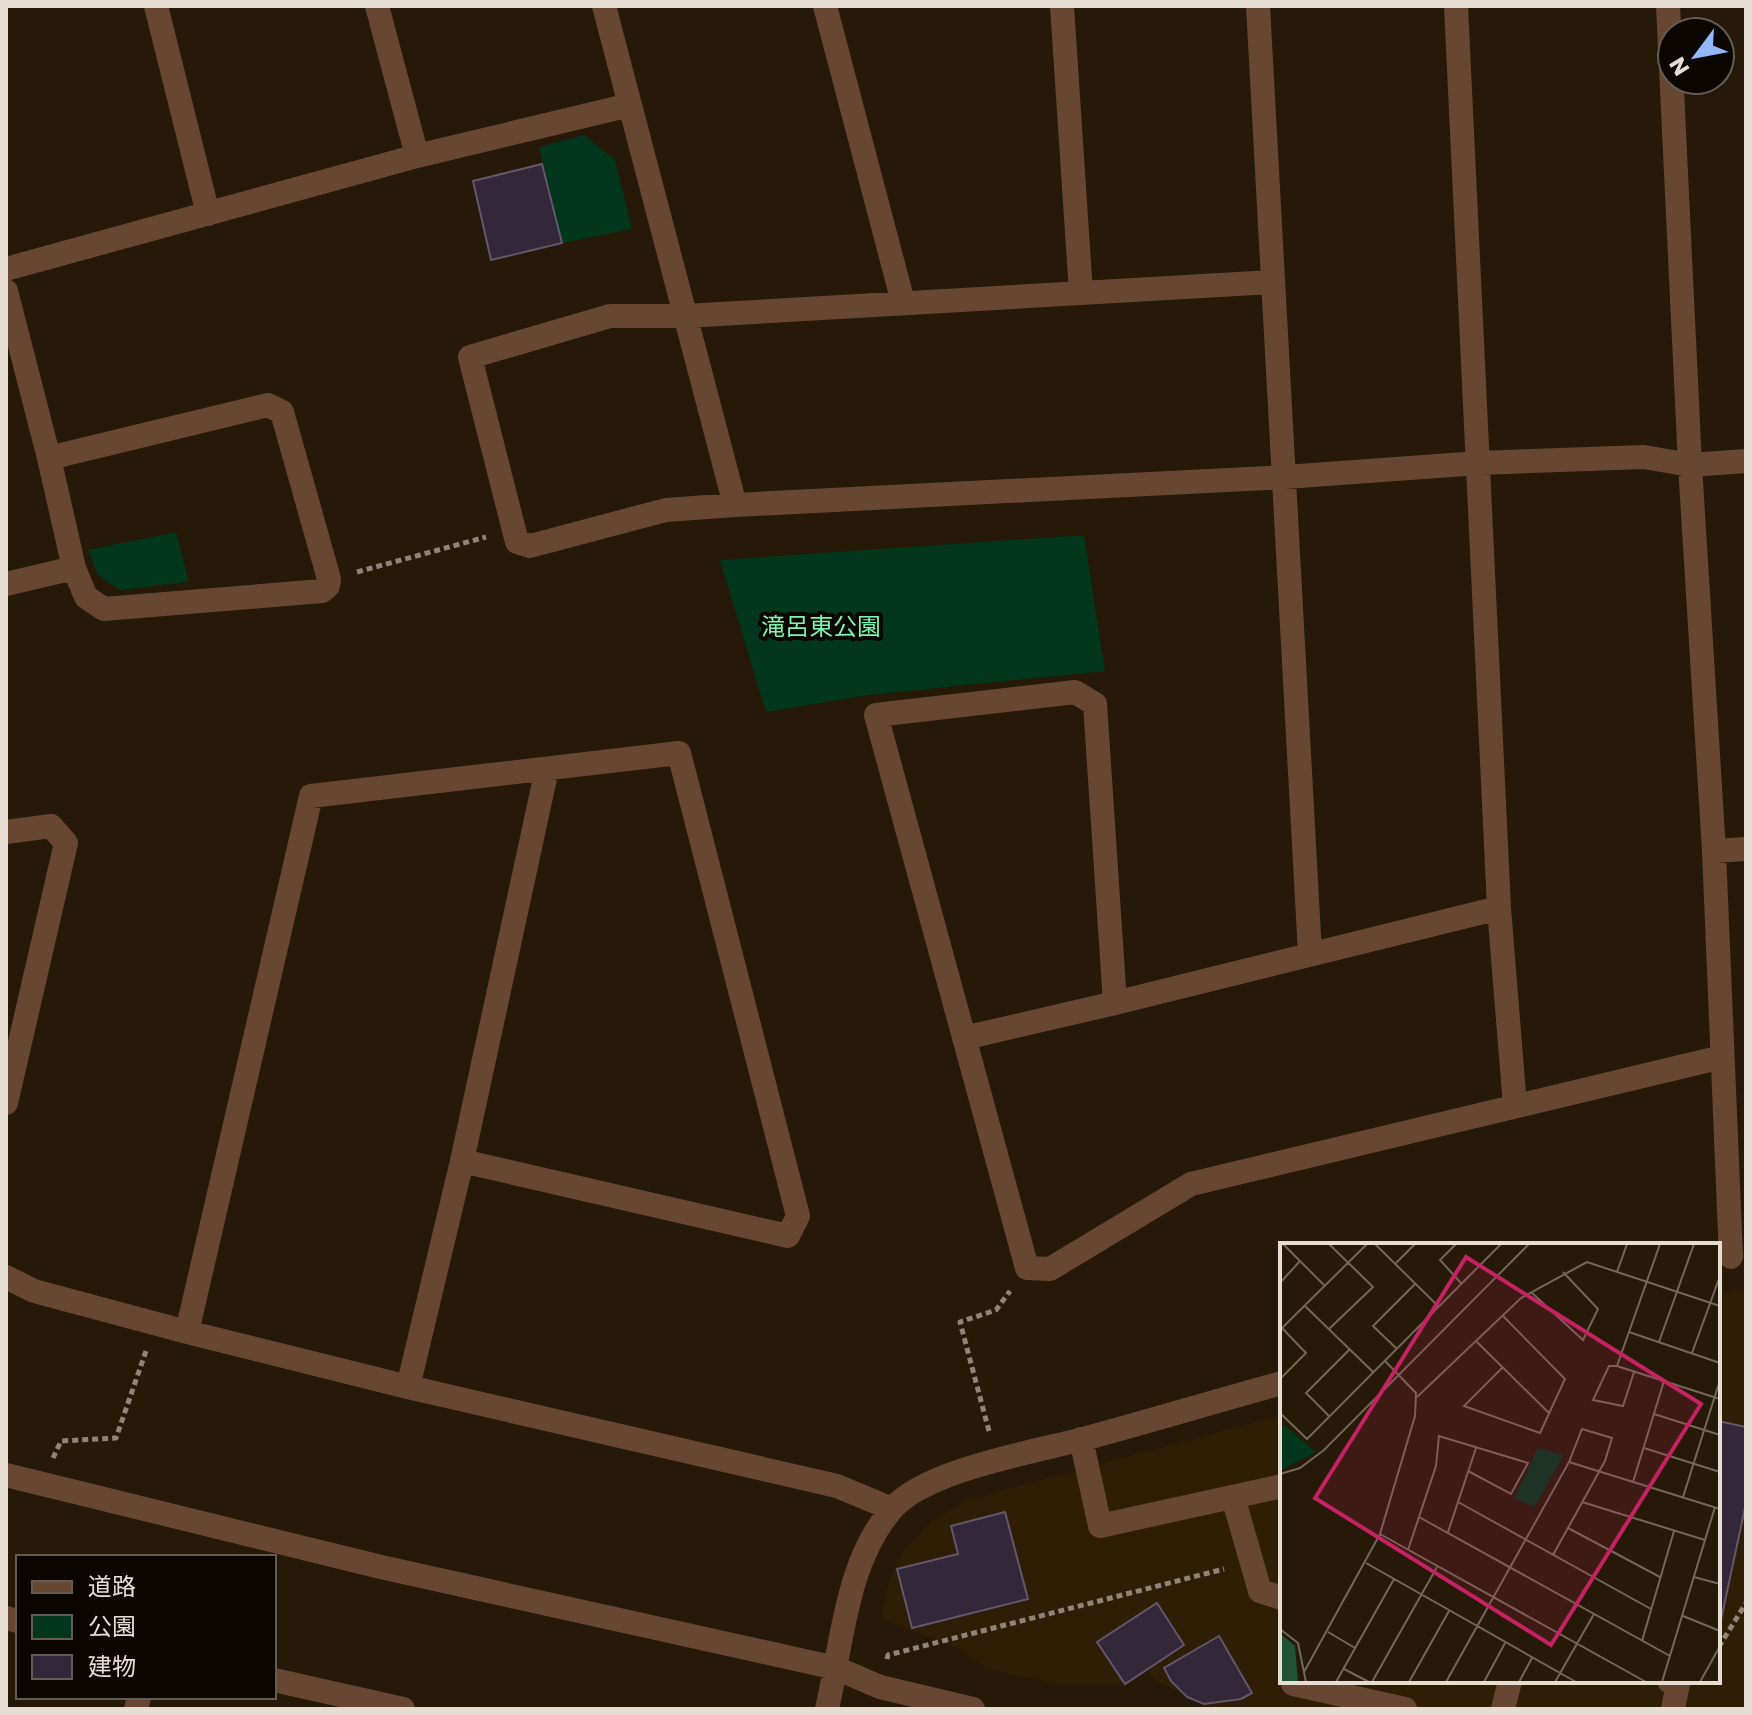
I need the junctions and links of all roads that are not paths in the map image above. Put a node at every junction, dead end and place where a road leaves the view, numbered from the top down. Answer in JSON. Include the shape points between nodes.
{"nodes":[{"id":1,"x":156,"y":6,"type":"edge"},
{"id":2,"x":377,"y":6,"type":"edge"},
{"id":3,"x":604,"y":6,"type":"edge"},
{"id":4,"x":825,"y":6,"type":"edge"},
{"id":5,"x":1062,"y":6,"type":"edge"},
{"id":6,"x":1258,"y":6,"type":"edge"},
{"id":7,"x":1456,"y":6,"type":"edge"},
{"id":8,"x":1668,"y":6,"type":"edge"},
{"id":9,"x":630,"y":105,"type":"junction"},
{"id":10,"x":417,"y":156,"type":"junction"},
{"id":11,"x":208,"y":214,"type":"junction"},
{"id":12,"x":6,"y":269,"type":"edge"},
{"id":13,"x":1272,"y":282,"type":"junction"},
{"id":14,"x":6,"y":291,"type":"edge"},
{"id":15,"x":1081,"y":293,"type":"junction"},
{"id":16,"x":903,"y":302,"type":"junction"},
{"id":17,"x":685,"y":316,"type":"junction"},
{"id":18,"x":49,"y":458,"type":"junction"},
{"id":19,"x":1746,"y":461,"type":"edge"},
{"id":20,"x":1479,"y":463,"type":"junction"},
{"id":21,"x":1690,"y":465,"type":"junction"},
{"id":22,"x":1285,"y":477,"type":"junction"},
{"id":23,"x":735,"y":505,"type":"junction"},
{"id":24,"x":74,"y":568,"type":"junction"},
{"id":25,"x":6,"y":584,"type":"edge"},
{"id":26,"x":547,"y":769,"type":"junction"},
{"id":27,"x":6,"y":832,"type":"edge"},
{"id":28,"x":1746,"y":849,"type":"edge"},
{"id":29,"x":1714,"y":851,"type":"junction"},
{"id":30,"x":1499,"y":908,"type":"junction"},
{"id":31,"x":1310,"y":954,"type":"junction"},
{"id":32,"x":1115,"y":1003,"type":"junction"},
{"id":33,"x":964,"y":1038,"type":"junction"},
{"id":34,"x":1722,"y":1057,"type":"junction"},
{"id":35,"x":6,"y":1103,"type":"edge"},
{"id":36,"x":1515,"y":1106,"type":"junction"},
{"id":37,"x":462,"y":1161,"type":"junction"},
{"id":38,"x":1732,"y":1257,"type":"edge"},
{"id":39,"x":6,"y":1277,"type":"edge"},
{"id":40,"x":187,"y":1332,"type":"junction"},
{"id":41,"x":1280,"y":1384,"type":"edge"},
{"id":42,"x":408,"y":1387,"type":"junction"},
{"id":43,"x":1081,"y":1439,"type":"junction"},
{"id":44,"x":6,"y":1475,"type":"edge"},
{"id":45,"x":1280,"y":1486,"type":"edge"},
{"id":46,"x":1233,"y":1497,"type":"junction"},
{"id":47,"x":892,"y":1509,"type":"junction"},
{"id":48,"x":1280,"y":1597,"type":"edge"},
{"id":49,"x":836,"y":1668,"type":"junction"},
{"id":50,"x":276,"y":1681,"type":"edge"},
{"id":51,"x":1293,"y":1683,"type":"edge"},
{"id":52,"x":1510,"y":1683,"type":"edge"},
{"id":53,"x":1678,"y":1683,"type":"edge"},
{"id":54,"x":347,"y":1703,"type":"edge"},
{"id":55,"x":403,"y":1709,"type":"edge"},
{"id":56,"x":827,"y":1709,"type":"edge"},
{"id":57,"x":973,"y":1709,"type":"edge"},
{"id":58,"x":1405,"y":1709,"type":"edge"},
{"id":59,"x":1503,"y":1709,"type":"edge"},
{"id":60,"x":1673,"y":1709,"type":"edge"}],
"edges":[{"from":1,"to":11,"type":"street"},
{"from":2,"to":10,"type":"street"},
{"from":3,"to":9,"type":"street"},
{"from":4,"to":16,"type":"street"},
{"from":5,"to":15,"type":"street"},
{"from":6,"to":13,"type":"street"},
{"from":7,"to":20,"type":"street"},
{"from":8,"to":21,"type":"street"},
{"from":9,"to":10,"type":"street"},
{"from":9,"to":17,"type":"street"},
{"from":10,"to":11,"type":"street"},
{"from":11,"to":12,"type":"street"},
{"from":13,"to":15,"type":"street"},
{"from":13,"to":22,"type":"street"},
{"from":14,"to":18,"type":"street"},
{"from":15,"to":16,"type":"street"},
{"from":16,"to":17,"type":"street"},
{"from":17,"to":23,"type":"street"},
{"from":17,"to":23,"type":"street","via":[[610,316],[470,357],[513,530],[517,542],[530,546],[666,510]]},
{"from":18,"to":24,"type":"street"},
{"from":18,"to":24,"type":"street","via":[[268,405],[282,412],[329,579],[322,591],[104,609],[86,597]]},
{"from":19,"to":21,"type":"street"},
{"from":20,"to":21,"type":"street","via":[[1644,457]]},
{"from":20,"to":22,"type":"street"},
{"from":20,"to":30,"type":"street"},
{"from":21,"to":29,"type":"street"},
{"from":22,"to":23,"type":"street"},
{"from":22,"to":31,"type":"street"},
{"from":24,"to":25,"type":"street"},
{"from":26,"to":37,"type":"street"},
{"from":26,"to":37,"type":"street","via":[[679,753],[798,1216],[788,1236]]},
{"from":26,"to":40,"type":"street","via":[[311,796]]},
{"from":27,"to":35,"type":"street","via":[[51,826],[66,843]]},
{"from":28,"to":29,"type":"street"},
{"from":29,"to":34,"type":"street"},
{"from":30,"to":31,"type":"street"},
{"from":30,"to":36,"type":"street"},
{"from":31,"to":32,"type":"street"},
{"from":32,"to":33,"type":"street"},
{"from":32,"to":33,"type":"street","via":[[1095,704],[1075,692],[876,715]]},
{"from":33,"to":36,"type":"street","via":[[1027,1268],[1050,1269],[1191,1184]]},
{"from":34,"to":36,"type":"street"},
{"from":34,"to":38,"type":"street"},
{"from":37,"to":42,"type":"street"},
{"from":39,"to":40,"type":"street","via":[[34,1291]]},
{"from":40,"to":42,"type":"street"},
{"from":41,"to":43,"type":"street"},
{"from":42,"to":47,"type":"street","via":[[837,1486]]},
{"from":43,"to":46,"type":"street","via":[[1100,1526]]},
{"from":43,"to":47,"type":"street","via":[[996,1459],[921,1488]]},
{"from":44,"to":49,"type":"street","via":[[381,1567]]},
{"from":45,"to":46,"type":"street"},
{"from":46,"to":48,"type":"street","via":[[1260,1591]]},
{"from":47,"to":49,"type":"street","via":[[866,1552]]},
{"from":49,"to":56,"type":"street"},
{"from":49,"to":57,"type":"street","via":[[880,1687]]},
{"from":50,"to":54,"type":"street"},
{"from":51,"to":58,"type":"street"},
{"from":52,"to":59,"type":"street"},
{"from":53,"to":60,"type":"street"},
{"from":54,"to":55,"type":"street"}]}
